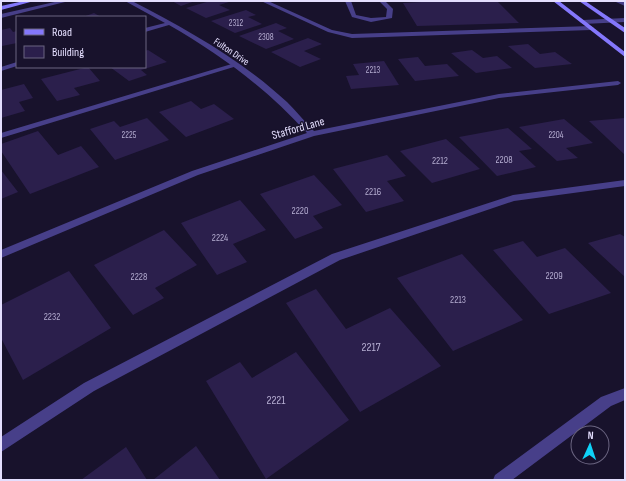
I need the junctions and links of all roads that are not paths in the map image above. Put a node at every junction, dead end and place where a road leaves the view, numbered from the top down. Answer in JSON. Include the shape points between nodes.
{"nodes":[{"id":1,"x":31,"y":1,"type":"edge"},
{"id":2,"x":66,"y":1,"type":"edge"},
{"id":3,"x":128,"y":1,"type":"edge"},
{"id":4,"x":264,"y":1,"type":"edge"},
{"id":5,"x":348,"y":1,"type":"edge"},
{"id":6,"x":382,"y":1,"type":"edge"},
{"id":7,"x":556,"y":1,"type":"edge"},
{"id":8,"x":582,"y":1,"type":"edge"},
{"id":9,"x":618,"y":1,"type":"edge"},
{"id":10,"x":625,"y":4,"type":"edge"},
{"id":11,"x":1,"y":8,"type":"edge"},
{"id":12,"x":1,"y":16,"type":"edge"},
{"id":13,"x":625,"y":20,"type":"edge"},
{"id":14,"x":611,"y":21,"type":"junction"},
{"id":15,"x":583,"y":22,"type":"junction"},
{"id":16,"x":171,"y":23,"type":"junction"},
{"id":17,"x":591,"y":28,"type":"junction"},
{"id":18,"x":146,"y":30,"type":"edge"},
{"id":19,"x":625,"y":31,"type":"edge"},
{"id":20,"x":625,"y":55,"type":"edge"},
{"id":21,"x":16,"y":64,"type":"edge"},
{"id":22,"x":235,"y":65,"type":"junction"},
{"id":23,"x":1,"y":69,"type":"edge"},
{"id":24,"x":618,"y":83,"type":"dead end"},
{"id":25,"x":312,"y":134,"type":"junction"},
{"id":26,"x":1,"y":136,"type":"edge"},
{"id":27,"x":625,"y":183,"type":"edge"},
{"id":28,"x":1,"y":254,"type":"edge"},
{"id":29,"x":625,"y":394,"type":"edge"},
{"id":30,"x":1,"y":445,"type":"edge"},
{"id":31,"x":500,"y":480,"type":"edge"}],
"edges":[{"from":1,"to":11,"type":"main road"},
{"from":2,"to":12,"type":"street"},
{"from":3,"to":16,"type":"street","name":"Fulton Drive"},
{"from":4,"to":17,"type":"street","via":[[330,31],[352,36]]},
{"from":5,"to":6,"type":"street","via":[[354,16],[371,20],[389,18],[390,9]]},
{"from":7,"to":15,"type":"main road"},
{"from":8,"to":14,"type":"main road"},
{"from":9,"to":10,"type":"street"},
{"from":13,"to":14,"type":"street"},
{"from":14,"to":15,"type":"street"},
{"from":14,"to":19,"type":"main road"},
{"from":15,"to":17,"type":"main road"},
{"from":16,"to":18,"type":"street"},
{"from":16,"to":22,"type":"street","name":"Fulton Drive"},
{"from":17,"to":20,"type":"main road"},
{"from":21,"to":23,"type":"street"},
{"from":22,"to":25,"type":"street","name":"Fulton Drive","via":[[275,95]]},
{"from":22,"to":26,"type":"street"},
{"from":24,"to":25,"type":"street","name":"Stafford Lane","via":[[499,96]]},
{"from":25,"to":28,"type":"street","name":"Stafford Lane","via":[[196,173]]},
{"from":27,"to":30,"type":"street","via":[[513,198],[336,257],[89,386]]},
{"from":29,"to":31,"type":"street","via":[[606,401]]}]}
